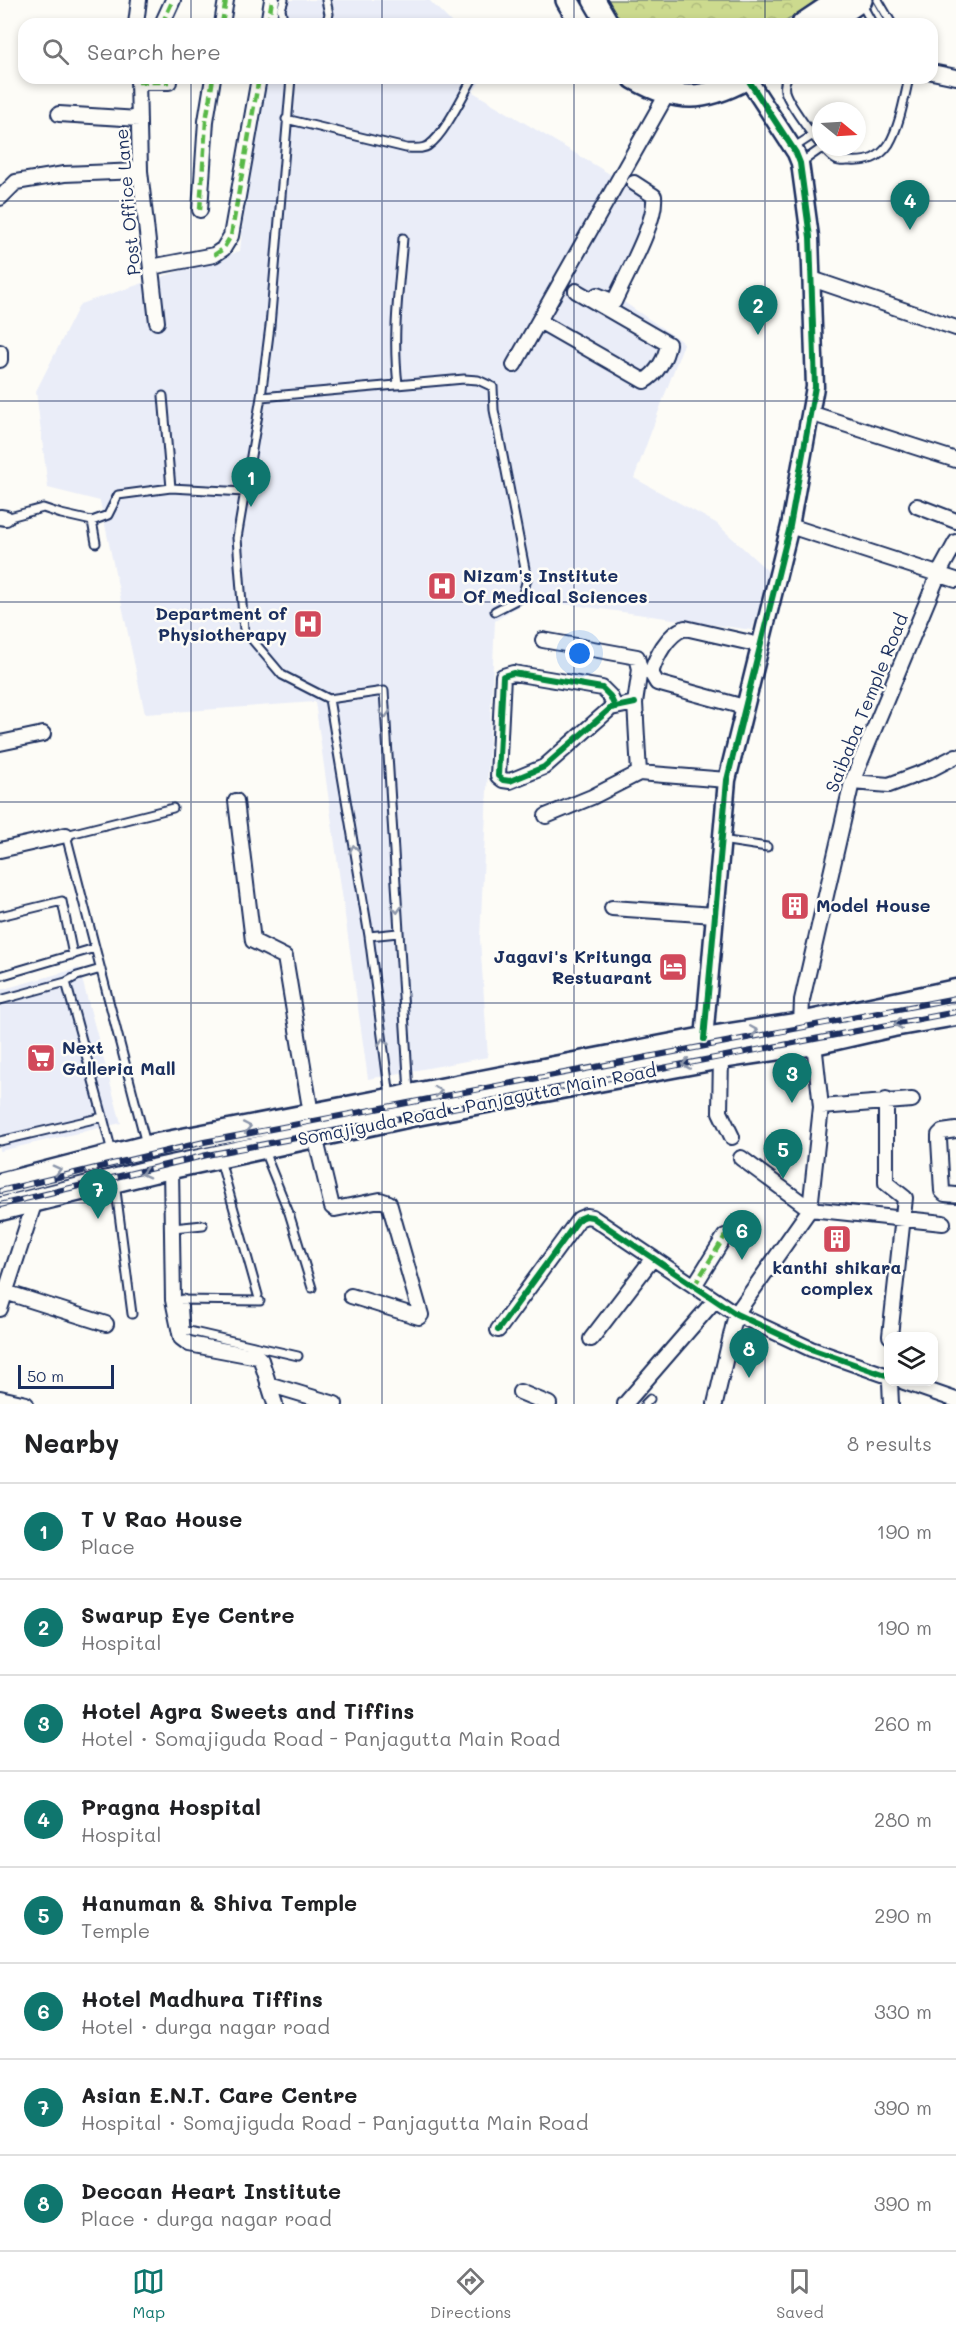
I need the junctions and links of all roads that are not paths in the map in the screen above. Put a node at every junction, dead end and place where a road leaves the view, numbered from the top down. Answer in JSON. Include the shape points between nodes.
{"nodes":[{"id":1,"x":138,"y":0,"type":"edge"},
{"id":2,"x":173,"y":0,"type":"edge"},
{"id":3,"x":226,"y":0,"type":"edge"},
{"id":4,"x":272,"y":0,"type":"edge"},
{"id":5,"x":284,"y":0,"type":"edge"},
{"id":6,"x":326,"y":0,"type":"edge"},
{"id":7,"x":567,"y":0,"type":"edge"},
{"id":8,"x":594,"y":0,"type":"edge"},
{"id":9,"x":838,"y":0,"type":"edge"},
{"id":10,"x":860,"y":0,"type":"edge"},
{"id":11,"x":878,"y":0,"type":"edge"},
{"id":12,"x":136,"y":18,"type":"edge"},
{"id":13,"x":165,"y":18,"type":"edge"},
{"id":14,"x":223,"y":18,"type":"edge"},
{"id":15,"x":269,"y":18,"type":"edge"},
{"id":16,"x":283,"y":18,"type":"edge"},
{"id":17,"x":328,"y":18,"type":"edge"},
{"id":18,"x":578,"y":18,"type":"edge"},
{"id":19,"x":604,"y":18,"type":"edge"},
{"id":20,"x":812,"y":18,"type":"edge"},
{"id":21,"x":834,"y":18,"type":"edge"},
{"id":22,"x":869,"y":18,"type":"edge"},
{"id":23,"x":888,"y":18,"type":"edge"},
{"id":24,"x":938,"y":73,"type":"edge"},
{"id":25,"x":956,"y":77,"type":"edge"},
{"id":26,"x":138,"y":84,"type":"edge"},
{"id":27,"x":212,"y":84,"type":"edge"},
{"id":28,"x":258,"y":84,"type":"edge"},
{"id":29,"x":290,"y":84,"type":"edge"},
{"id":30,"x":469,"y":84,"type":"edge"},
{"id":31,"x":646,"y":84,"type":"edge"},
{"id":32,"x":736,"y":84,"type":"edge"},
{"id":33,"x":751,"y":84,"type":"edge"},
{"id":34,"x":784,"y":84,"type":"edge"},
{"id":35,"x":908,"y":84,"type":"edge"},
{"id":36,"x":667,"y":94,"type":"junction"},
{"id":37,"x":59,"y":114,"type":"dead end"},
{"id":38,"x":139,"y":119,"type":"junction"},
{"id":39,"x":286,"y":119,"type":"junction"},
{"id":40,"x":812,"y":134,"type":"edge"},
{"id":41,"x":812,"y":136,"type":"edge"},
{"id":42,"x":812,"y":151,"type":"edge"},
{"id":43,"x":796,"y":156,"type":"junction"},
{"id":44,"x":831,"y":156,"type":"edge"},
{"id":45,"x":140,"y":171,"type":"junction"},
{"id":46,"x":634,"y":183,"type":"dead end"},
{"id":47,"x":0,"y":198,"type":"edge"},
{"id":48,"x":201,"y":210,"type":"dead end"},
{"id":49,"x":403,"y":238,"type":"dead end"},
{"id":50,"x":151,"y":267,"type":"junction"},
{"id":51,"x":812,"y":279,"type":"junction"},
{"id":52,"x":562,"y":280,"type":"junction"},
{"id":53,"x":576,"y":291,"type":"dead end"},
{"id":54,"x":539,"y":321,"type":"junction"},
{"id":55,"x":157,"y":322,"type":"dead end"},
{"id":56,"x":956,"y":328,"type":"edge"},
{"id":57,"x":0,"y":352,"type":"edge"},
{"id":58,"x":0,"y":360,"type":"edge"},
{"id":59,"x":514,"y":365,"type":"dead end"},
{"id":60,"x":398,"y":384,"type":"junction"},
{"id":61,"x":163,"y":396,"type":"dead end"},
{"id":62,"x":261,"y":397,"type":"junction"},
{"id":63,"x":810,"y":413,"type":"junction"},
{"id":64,"x":956,"y":460,"type":"edge"},
{"id":65,"x":171,"y":488,"type":"junction"},
{"id":66,"x":245,"y":492,"type":"junction"},
{"id":67,"x":917,"y":506,"type":"dead end"},
{"id":68,"x":3,"y":517,"type":"edge"},
{"id":69,"x":92,"y":521,"type":"junction"},
{"id":70,"x":956,"y":521,"type":"edge"},
{"id":71,"x":790,"y":526,"type":"junction"},
{"id":72,"x":956,"y":542,"type":"edge"},
{"id":73,"x":96,"y":543,"type":"dead end"},
{"id":74,"x":939,"y":573,"type":"junction"},
{"id":75,"x":956,"y":580,"type":"edge"},
{"id":76,"x":495,"y":612,"type":"dead end"},
{"id":77,"x":543,"y":640,"type":"dead end"},
{"id":78,"x":760,"y":645,"type":"junction"},
{"id":79,"x":329,"y":699,"type":"junction"},
{"id":80,"x":635,"y":703,"type":"junction"},
{"id":81,"x":615,"y":706,"type":"junction"},
{"id":82,"x":744,"y":707,"type":"junction"},
{"id":83,"x":43,"y":734,"type":"dead end"},
{"id":84,"x":0,"y":743,"type":"edge"},
{"id":85,"x":956,"y":756,"type":"edge"},
{"id":86,"x":639,"y":773,"type":"junction"},
{"id":87,"x":727,"y":780,"type":"junction"},
{"id":88,"x":852,"y":783,"type":"junction"},
{"id":89,"x":236,"y":801,"type":"dead end"},
{"id":90,"x":173,"y":808,"type":"dead end"},
{"id":91,"x":546,"y":816,"type":"dead end"},
{"id":92,"x":66,"y":835,"type":"junction"},
{"id":93,"x":721,"y":840,"type":"junction"},
{"id":94,"x":767,"y":847,"type":"dead end"},
{"id":95,"x":0,"y":850,"type":"edge"},
{"id":96,"x":612,"y":908,"type":"dead end"},
{"id":97,"x":715,"y":915,"type":"junction"},
{"id":98,"x":0,"y":916,"type":"edge"},
{"id":99,"x":398,"y":933,"type":"junction"},
{"id":100,"x":369,"y":936,"type":"junction"},
{"id":101,"x":95,"y":948,"type":"junction"},
{"id":102,"x":73,"y":955,"type":"junction"},
{"id":103,"x":101,"y":969,"type":"junction"},
{"id":104,"x":0,"y":976,"type":"edge"},
{"id":105,"x":66,"y":982,"type":"junction"},
{"id":106,"x":956,"y":991,"type":"edge"},
{"id":107,"x":0,"y":1000,"type":"edge"},
{"id":108,"x":956,"y":1014,"type":"edge"},
{"id":109,"x":801,"y":1024,"type":"junction"},
{"id":110,"x":704,"y":1039,"type":"junction"},
{"id":111,"x":814,"y":1043,"type":"junction"},
{"id":112,"x":721,"y":1057,"type":"junction"},
{"id":113,"x":400,"y":1098,"type":"junction"},
{"id":114,"x":886,"y":1100,"type":"junction"},
{"id":115,"x":912,"y":1100,"type":"dead end"},
{"id":116,"x":820,"y":1107,"type":"junction"},
{"id":117,"x":103,"y":1117,"type":"junction"},
{"id":118,"x":305,"y":1127,"type":"junction"},
{"id":119,"x":956,"y":1130,"type":"edge"},
{"id":120,"x":732,"y":1137,"type":"dead end"},
{"id":121,"x":0,"y":1141,"type":"edge"},
{"id":122,"x":147,"y":1147,"type":"junction"},
{"id":123,"x":263,"y":1148,"type":"junction"},
{"id":124,"x":113,"y":1155,"type":"junction"},
{"id":125,"x":219,"y":1157,"type":"junction"},
{"id":126,"x":741,"y":1158,"type":"dead end"},
{"id":127,"x":171,"y":1167,"type":"junction"},
{"id":128,"x":114,"y":1180,"type":"junction"},
{"id":129,"x":0,"y":1185,"type":"edge"},
{"id":130,"x":956,"y":1195,"type":"edge"},
{"id":131,"x":35,"y":1201,"type":"junction"},
{"id":132,"x":0,"y":1209,"type":"edge"},
{"id":133,"x":810,"y":1209,"type":"junction"},
{"id":134,"x":904,"y":1220,"type":"junction"},
{"id":135,"x":943,"y":1223,"type":"dead end"},
{"id":136,"x":203,"y":1225,"type":"dead end"},
{"id":137,"x":173,"y":1228,"type":"junction"},
{"id":138,"x":725,"y":1236,"type":"dead end"},
{"id":139,"x":652,"y":1258,"type":"junction"},
{"id":140,"x":694,"y":1286,"type":"junction"},
{"id":141,"x":312,"y":1288,"type":"dead end"},
{"id":142,"x":5,"y":1292,"type":"junction"},
{"id":143,"x":351,"y":1296,"type":"dead end"},
{"id":144,"x":178,"y":1300,"type":"junction"},
{"id":145,"x":716,"y":1300,"type":"junction"},
{"id":146,"x":0,"y":1309,"type":"edge"},
{"id":147,"x":132,"y":1314,"type":"dead end"},
{"id":148,"x":736,"y":1314,"type":"junction"},
{"id":149,"x":106,"y":1324,"type":"dead end"},
{"id":150,"x":498,"y":1330,"type":"dead end"},
{"id":151,"x":891,"y":1332,"type":"edge"},
{"id":152,"x":591,"y":1339,"type":"dead end"},
{"id":153,"x":251,"y":1350,"type":"junction"},
{"id":154,"x":298,"y":1356,"type":"dead end"},
{"id":155,"x":884,"y":1375,"type":"edge"},
{"id":156,"x":268,"y":1384,"type":"junction"},
{"id":157,"x":890,"y":1386,"type":"edge"},
{"id":158,"x":916,"y":1386,"type":"edge"},
{"id":159,"x":520,"y":1392,"type":"dead end"},
{"id":160,"x":0,"y":1398,"type":"edge"},
{"id":161,"x":956,"y":1400,"type":"edge"},
{"id":162,"x":26,"y":1404,"type":"edge"},
{"id":163,"x":274,"y":1404,"type":"edge"},
{"id":164,"x":335,"y":1404,"type":"edge"},
{"id":165,"x":549,"y":1404,"type":"edge"},
{"id":166,"x":625,"y":1404,"type":"edge"},
{"id":167,"x":716,"y":1404,"type":"edge"},
{"id":168,"x":891,"y":1404,"type":"edge"}],
"edges":[{"from":1,"to":12,"type":"street"},
{"from":2,"to":13,"type":"street"},
{"from":3,"to":14,"type":"street"},
{"from":4,"to":15,"type":"street"},
{"from":5,"to":16,"type":"lane"},
{"from":6,"to":17,"type":"lane"},
{"from":7,"to":18,"type":"main road"},
{"from":8,"to":19,"type":"main road"},
{"from":9,"to":20,"type":"main road"},
{"from":10,"to":21,"type":"main road"},
{"from":10,"to":22,"type":"lane"},
{"from":11,"to":23,"type":"lane"},
{"from":24,"to":25,"type":"street"},
{"from":26,"to":38,"type":"street","name":"Post Office Lane"},
{"from":27,"to":48,"type":"street"},
{"from":28,"to":50,"type":"street","via":[[231,236],[214,255]]},
{"from":29,"to":39,"type":"lane"},
{"from":30,"to":39,"type":"lane","via":[[440,134],[428,147],[419,149]]},
{"from":31,"to":36,"type":"main road"},
{"from":32,"to":36,"type":"main road","via":[[703,96]]},
{"from":33,"to":43,"type":"street"},
{"from":34,"to":40,"type":"lane","via":[[785,93]]},
{"from":35,"to":44,"type":"lane","via":[[889,143],[881,154],[863,162],[837,161]]},
{"from":36,"to":52,"type":"street"},
{"from":37,"to":38,"type":"street"},
{"from":38,"to":45,"type":"street","name":"Post Office Lane"},
{"from":39,"to":62,"type":"lane"},
{"from":41,"to":43,"type":"lane"},
{"from":42,"to":43,"type":"lane"},
{"from":43,"to":51,"type":"street","via":[[810,237]]},
{"from":45,"to":47,"type":"street","via":[[64,174],[16,182]]},
{"from":45,"to":50,"type":"street","name":"Post Office Lane"},
{"from":46,"to":52,"type":"street","via":[[652,193],[655,203],[650,224],[614,302]]},
{"from":49,"to":60,"type":"lane","via":[[395,327]]},
{"from":50,"to":55,"type":"street","name":"Post Office Lane"},
{"from":51,"to":56,"type":"street"},
{"from":51,"to":63,"type":"street","via":[[815,387]]},
{"from":52,"to":54,"type":"street"},
{"from":53,"to":54,"type":"street","via":[[668,344],[652,377],[644,381]]},
{"from":54,"to":59,"type":"street"},
{"from":57,"to":58,"type":"street"},
{"from":60,"to":62,"type":"lane"},
{"from":60,"to":76,"type":"lane","via":[[464,379],[493,387],[494,410],[527,579],[522,597]]},
{"from":61,"to":65,"type":"lane"},
{"from":62,"to":66,"type":"lane"},
{"from":63,"to":64,"type":"street"},
{"from":63,"to":71,"type":"street"},
{"from":65,"to":66,"type":"lane"},
{"from":65,"to":69,"type":"lane","via":[[118,495],[108,515]]},
{"from":66,"to":79,"type":"lane","via":[[237,538],[244,630],[282,675]]},
{"from":67,"to":70,"type":"street"},
{"from":68,"to":69,"type":"lane","via":[[43,508]]},
{"from":69,"to":73,"type":"lane"},
{"from":71,"to":74,"type":"street"},
{"from":71,"to":78,"type":"street"},
{"from":72,"to":74,"type":"street","name":"Saibaba Temple Road"},
{"from":74,"to":75,"type":"street"},
{"from":74,"to":88,"type":"street","name":"Saibaba Temple Road"},
{"from":77,"to":80,"type":"street","via":[[637,657],[640,669]]},
{"from":78,"to":82,"type":"street"},
{"from":78,"to":82,"type":"street","via":[[685,628],[678,630],[657,655],[651,673],[657,683]]},
{"from":79,"to":99,"type":"lane","one_way":true,"via":[[384,691]]},
{"from":100,"to":79,"type":"lane","one_way":true},
{"from":80,"to":81,"type":"street"},
{"from":80,"to":86,"type":"street"},
{"from":81,"to":81,"type":"street","via":[[602,688],[505,674],[498,776],[510,780],[544,767]]},
{"from":82,"to":87,"type":"street"},
{"from":83,"to":84,"type":"street"},
{"from":85,"to":88,"type":"street","via":[[889,785]]},
{"from":86,"to":87,"type":"street"},
{"from":86,"to":91,"type":"street"},
{"from":87,"to":93,"type":"street"},
{"from":88,"to":109,"type":"street","name":"Saibaba Temple Road","via":[[802,1000]]},
{"from":89,"to":118,"type":"street","via":[[253,941],[285,957]]},
{"from":90,"to":92,"type":"lane"},
{"from":92,"to":95,"type":"street"},
{"from":92,"to":101,"type":"lane"},
{"from":93,"to":94,"type":"lane"},
{"from":93,"to":97,"type":"street"},
{"from":96,"to":97,"type":"street"},
{"from":97,"to":110,"type":"street"},
{"from":98,"to":102,"type":"lane","via":[[62,901]]},
{"from":99,"to":100,"type":"lane"},
{"from":99,"to":113,"type":"lane"},
{"from":113,"to":100,"type":"lane","one_way":true},
{"from":101,"to":102,"type":"lane"},
{"from":101,"to":103,"type":"lane"},
{"from":102,"to":104,"type":"lane"},
{"from":103,"to":105,"type":"lane"},
{"from":103,"to":122,"type":"lane"},
{"from":105,"to":107,"type":"lane"},
{"from":105,"to":117,"type":"lane"},
{"from":106,"to":109,"type":"highway","name":"Somajiguda Road - Panjagutta Main Road"},
{"from":108,"to":111,"type":"highway","name":"Somajiguda Road - Panjagutta Main Road","one_way":true},
{"from":110,"to":109,"type":"highway","name":"Somajiguda Road - Panjagutta Main Road","one_way":true},
{"from":113,"to":110,"type":"highway","name":"Somajiguda Road - Panjagutta Main Road","one_way":true},
{"from":111,"to":112,"type":"highway","name":"Somajiguda Road - Panjagutta Main Road"},
{"from":111,"to":116,"type":"street"},
{"from":112,"to":118,"type":"highway","name":"Somajiguda Road - Panjagutta Main Road","one_way":true,"via":[[411,1115]]},
{"from":112,"to":120,"type":"street","via":[[720,1112]]},
{"from":113,"to":118,"type":"highway","name":"Somajiguda Road - Panjagutta Main Road"},
{"from":114,"to":115,"type":"street"},
{"from":114,"to":116,"type":"street"},
{"from":114,"to":134,"type":"street","via":[[886,1183],[905,1198]]},
{"from":116,"to":133,"type":"street"},
{"from":117,"to":121,"type":"lane"},
{"from":117,"to":124,"type":"lane"},
{"from":122,"to":118,"type":"highway","name":"Somajiguda Road - Panjagutta Main Road","one_way":true},
{"from":118,"to":123,"type":"highway","name":"Somajiguda Road - Panjagutta Main Road"},
{"from":118,"to":143,"type":"street","via":[[332,1207],[381,1200],[389,1203],[421,1315]]},
{"from":119,"to":130,"type":"street","via":[[942,1132],[939,1140],[942,1191]]},
{"from":122,"to":124,"type":"highway","name":"Somajiguda Road - Panjagutta Main Road"},
{"from":123,"to":125,"type":"highway","name":"Somajiguda Road - Panjagutta Main Road"},
{"from":123,"to":141,"type":"lane","via":[[289,1213]]},
{"from":129,"to":124,"type":"highway","name":"Somajiguda Road - Panjagutta Main Road","one_way":true},
{"from":125,"to":127,"type":"highway","name":"Somajiguda Road - Panjagutta Main Road"},
{"from":125,"to":144,"type":"lane","via":[[259,1298]]},
{"from":126,"to":133,"type":"street"},
{"from":127,"to":128,"type":"highway","name":"Somajiguda Road - Panjagutta Main Road","one_way":true},
{"from":127,"to":137,"type":"street"},
{"from":128,"to":131,"type":"highway","name":"Somajiguda Road - Panjagutta Main Road"},
{"from":128,"to":147,"type":"lane"},
{"from":131,"to":132,"type":"highway","name":"Somajiguda Road - Panjagutta Main Road"},
{"from":131,"to":142,"type":"street"},
{"from":133,"to":134,"type":"street"},
{"from":133,"to":148,"type":"street"},
{"from":134,"to":135,"type":"street"},
{"from":134,"to":151,"type":"street"},
{"from":136,"to":137,"type":"lane"},
{"from":137,"to":144,"type":"street","via":[[171,1260]]},
{"from":138,"to":140,"type":"street"},
{"from":139,"to":140,"type":"street"},
{"from":139,"to":150,"type":"street","via":[[592,1216],[585,1216]]},
{"from":139,"to":152,"type":"street"},
{"from":140,"to":145,"type":"street"},
{"from":142,"to":146,"type":"street"},
{"from":142,"to":149,"type":"street"},
{"from":144,"to":153,"type":"street","via":[[181,1338],[185,1342]]},
{"from":145,"to":148,"type":"street"},
{"from":145,"to":166,"type":"street"},
{"from":148,"to":155,"type":"street","via":[[811,1349]]},
{"from":148,"to":167,"type":"street"},
{"from":153,"to":154,"type":"lane"},
{"from":153,"to":156,"type":"street","via":[[261,1360]]},
{"from":156,"to":163,"type":"street"},
{"from":156,"to":164,"type":"street"},
{"from":157,"to":168,"type":"street"},
{"from":158,"to":161,"type":"street"},
{"from":159,"to":165,"type":"street"},
{"from":160,"to":162,"type":"street"}]}
